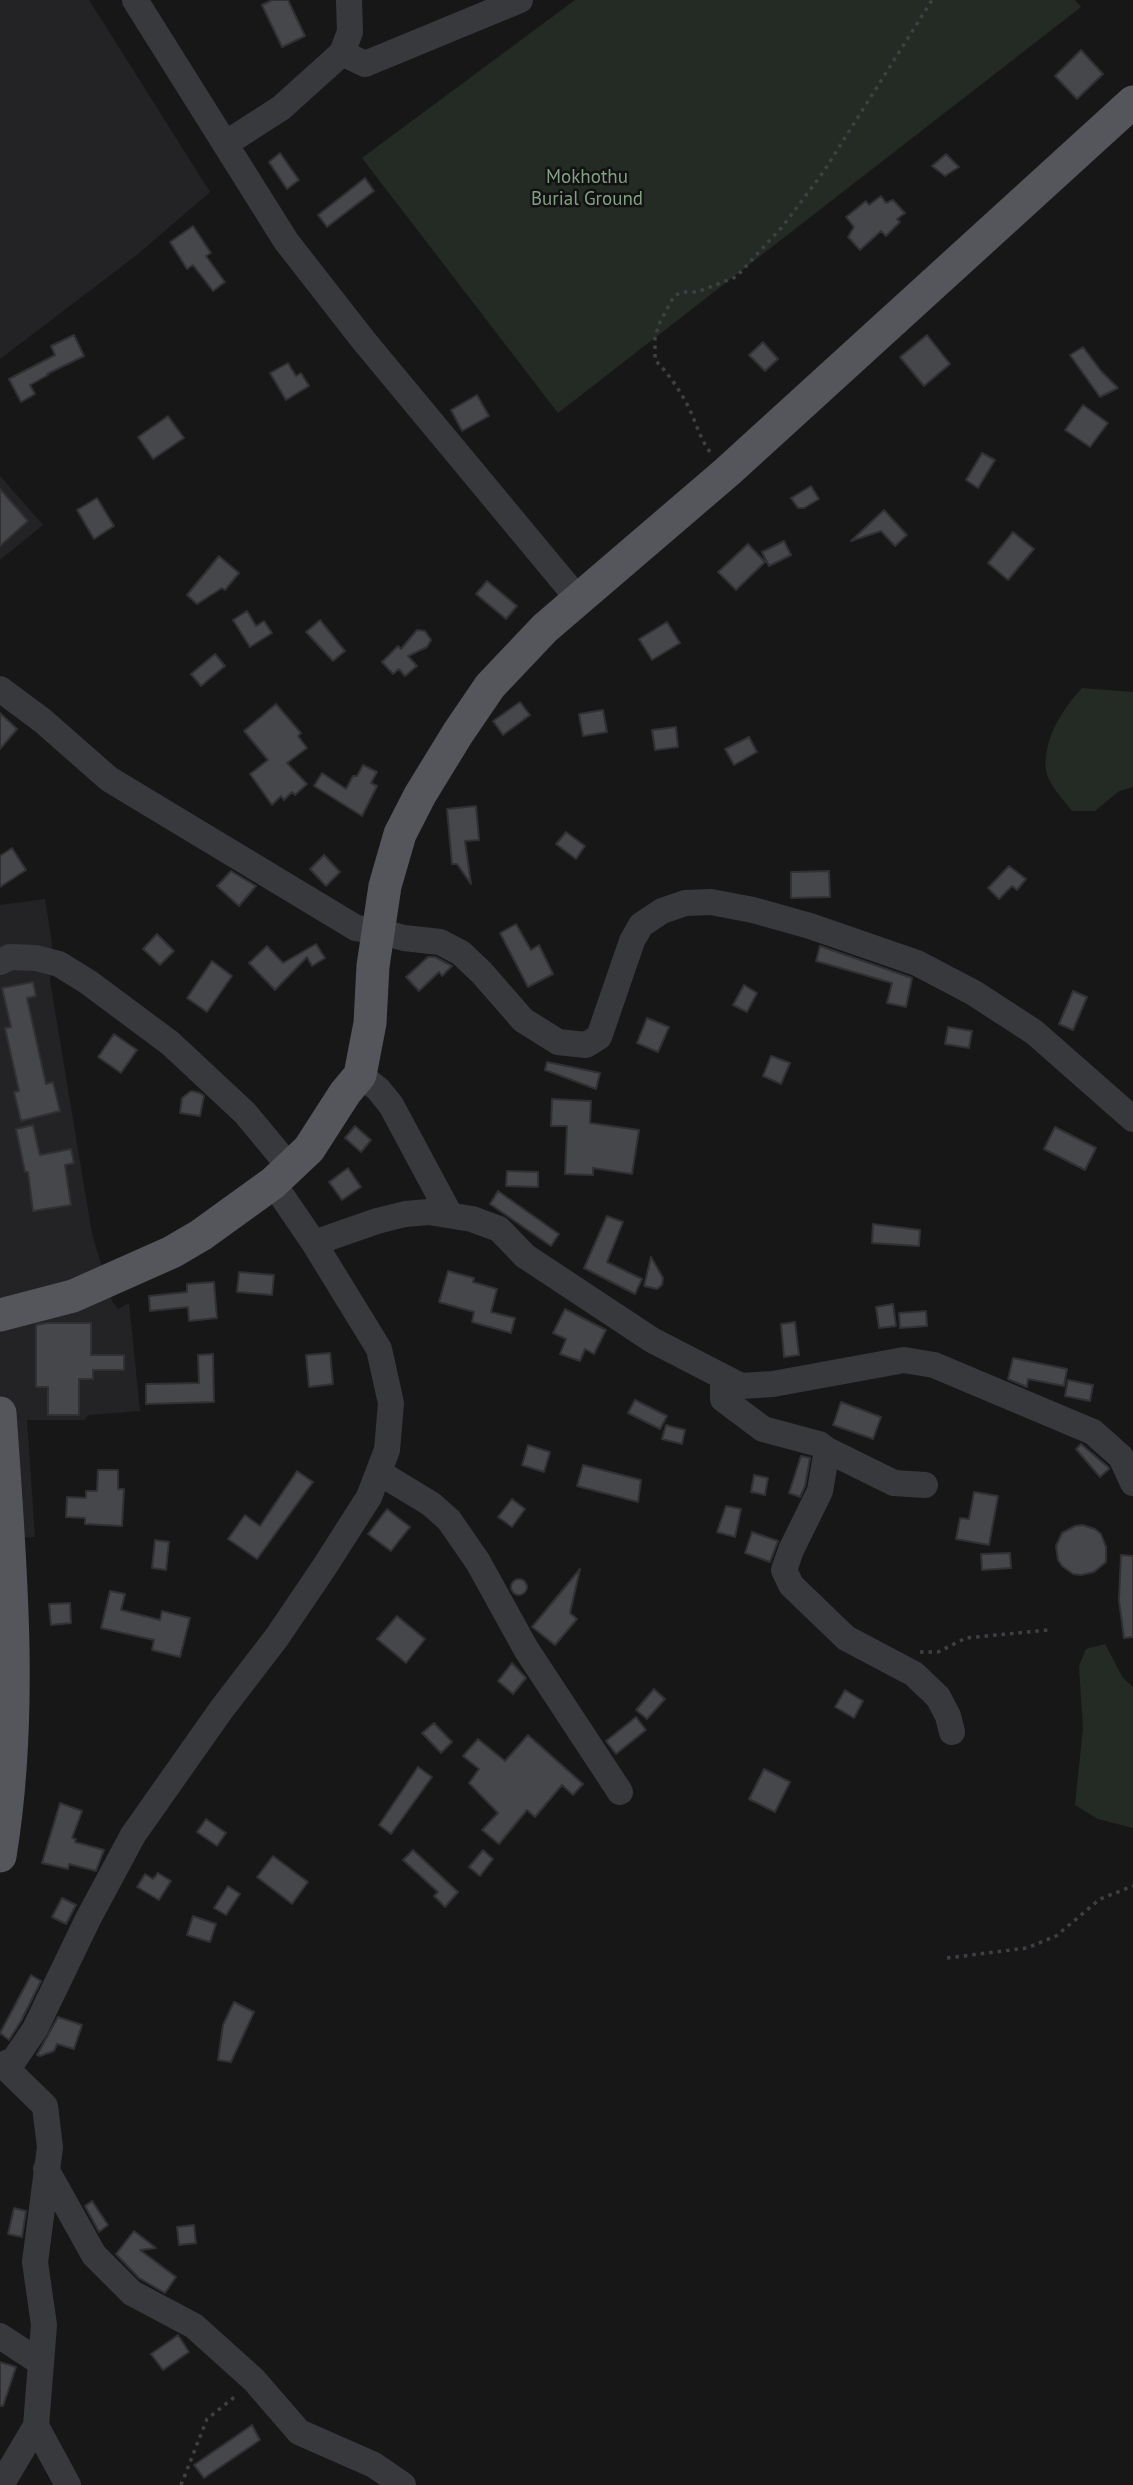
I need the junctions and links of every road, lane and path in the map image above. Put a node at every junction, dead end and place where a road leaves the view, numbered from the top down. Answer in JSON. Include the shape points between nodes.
{"nodes":[{"id":1,"x":135,"y":0,"type":"edge"},
{"id":2,"x":349,"y":0,"type":"edge"},
{"id":3,"x":520,"y":0,"type":"edge"},
{"id":4,"x":932,"y":0,"type":"edge"},
{"id":5,"x":342,"y":53,"type":"junction"},
{"id":6,"x":1133,"y":102,"type":"edge"},
{"id":7,"x":225,"y":144,"type":"junction"},
{"id":8,"x":727,"y":472,"type":"junction"},
{"id":9,"x":579,"y":600,"type":"junction"},
{"id":10,"x":0,"y":689,"type":"edge"},
{"id":11,"x":378,"y":931,"type":"junction"},
{"id":12,"x":0,"y":962,"type":"edge"},
{"id":13,"x":360,"y":1075,"type":"junction"},
{"id":14,"x":1133,"y":1119,"type":"edge"},
{"id":15,"x":281,"y":1174,"type":"junction"},
{"id":16,"x":450,"y":1214,"type":"junction"},
{"id":17,"x":314,"y":1243,"type":"junction"},
{"id":18,"x":0,"y":1315,"type":"edge"},
{"id":19,"x":723,"y":1378,"type":"junction"},
{"id":20,"x":0,"y":1413,"type":"edge"},
{"id":21,"x":827,"y":1450,"type":"junction"},
{"id":22,"x":380,"y":1473,"type":"junction"},
{"id":23,"x":1133,"y":1483,"type":"edge"},
{"id":24,"x":925,"y":1485,"type":"dead end"},
{"id":25,"x":5,"y":1565,"type":"edge"},
{"id":26,"x":1048,"y":1630,"type":"dead end"},
{"id":27,"x":914,"y":1652,"type":"dead end"},
{"id":28,"x":952,"y":1732,"type":"dead end"},
{"id":29,"x":620,"y":1792,"type":"dead end"},
{"id":30,"x":0,"y":1856,"type":"edge"},
{"id":31,"x":1133,"y":1886,"type":"edge"},
{"id":32,"x":947,"y":1958,"type":"dead end"},
{"id":33,"x":2,"y":2066,"type":"edge"},
{"id":34,"x":46,"y":2169,"type":"junction"},
{"id":35,"x":0,"y":2336,"type":"edge"},
{"id":36,"x":41,"y":2363,"type":"junction"},
{"id":37,"x":254,"y":2380,"type":"junction"},
{"id":38,"x":36,"y":2426,"type":"junction"},
{"id":39,"x":1,"y":2485,"type":"edge"},
{"id":40,"x":68,"y":2485,"type":"edge"},
{"id":41,"x":181,"y":2485,"type":"edge"},
{"id":42,"x":403,"y":2485,"type":"edge"}],
"edges":[{"from":1,"to":7,"type":"street"},
{"from":2,"to":5,"type":"street","via":[[349,32]]},
{"from":3,"to":5,"type":"street","via":[[365,64]]},
{"from":4,"to":8,"type":"path","via":[[824,171],[783,226],[736,277],[674,296],[659,324],[655,359],[688,407],[701,439]]},
{"from":5,"to":7,"type":"street","via":[[281,108]]},
{"from":6,"to":8,"type":"main road"},
{"from":7,"to":9,"type":"street","via":[[286,241]]},
{"from":8,"to":9,"type":"main road"},
{"from":9,"to":11,"type":"main road","via":[[490,686],[457,733],[400,834]]},
{"from":10,"to":11,"type":"street","via":[[108,779],[356,928]]},
{"from":11,"to":13,"type":"main road"},
{"from":11,"to":14,"type":"street","via":[[440,943],[461,953],[523,1020],[558,1042],[586,1045],[599,1037],[641,925],[685,903],[711,902],[753,910],[917,964],[974,993],[1034,1032]]},
{"from":12,"to":15,"type":"street","via":[[10,957],[59,964],[170,1043],[245,1113]]},
{"from":13,"to":15,"type":"main road","via":[[309,1149]]},
{"from":13,"to":16,"type":"street","via":[[391,1105]]},
{"from":15,"to":17,"type":"street"},
{"from":15,"to":18,"type":"main road","via":[[172,1252],[73,1296]]},
{"from":16,"to":17,"type":"street","via":[[405,1214]]},
{"from":16,"to":19,"type":"street","via":[[499,1229],[525,1256],[652,1340]]},
{"from":17,"to":22,"type":"street","via":[[379,1349],[391,1403]]},
{"from":19,"to":21,"type":"street","via":[[723,1399],[763,1429]]},
{"from":19,"to":23,"type":"street","via":[[741,1386],[904,1360],[934,1365],[1093,1432],[1121,1457]]},
{"from":20,"to":25,"type":"main road"},
{"from":21,"to":24,"type":"street","via":[[894,1483]]},
{"from":21,"to":28,"type":"street","via":[[820,1491],[785,1570],[791,1585],[846,1638],[914,1674],[938,1697]]},
{"from":22,"to":29,"type":"street","via":[[432,1504],[449,1520]]},
{"from":22,"to":33,"type":"street","via":[[277,1637],[133,1835],[35,2029],[13,2060]]},
{"from":25,"to":30,"type":"main road","via":[[12,1737],[9,1804]]},
{"from":26,"to":27,"type":"path","via":[[966,1638],[938,1651]]},
{"from":31,"to":32,"type":"path","via":[[1100,1899],[1056,1936],[1027,1948]]},
{"from":33,"to":34,"type":"street","via":[[45,2106],[50,2147]]},
{"from":34,"to":36,"type":"street","via":[[35,2262],[44,2325]]},
{"from":34,"to":37,"type":"street","via":[[94,2255],[132,2293],[194,2326]]},
{"from":35,"to":36,"type":"street"},
{"from":36,"to":38,"type":"street"},
{"from":37,"to":41,"type":"path","via":[[208,2419]]},
{"from":37,"to":42,"type":"street","via":[[299,2432],[374,2465]]},
{"from":38,"to":39,"type":"street"},
{"from":38,"to":40,"type":"street"}]}
